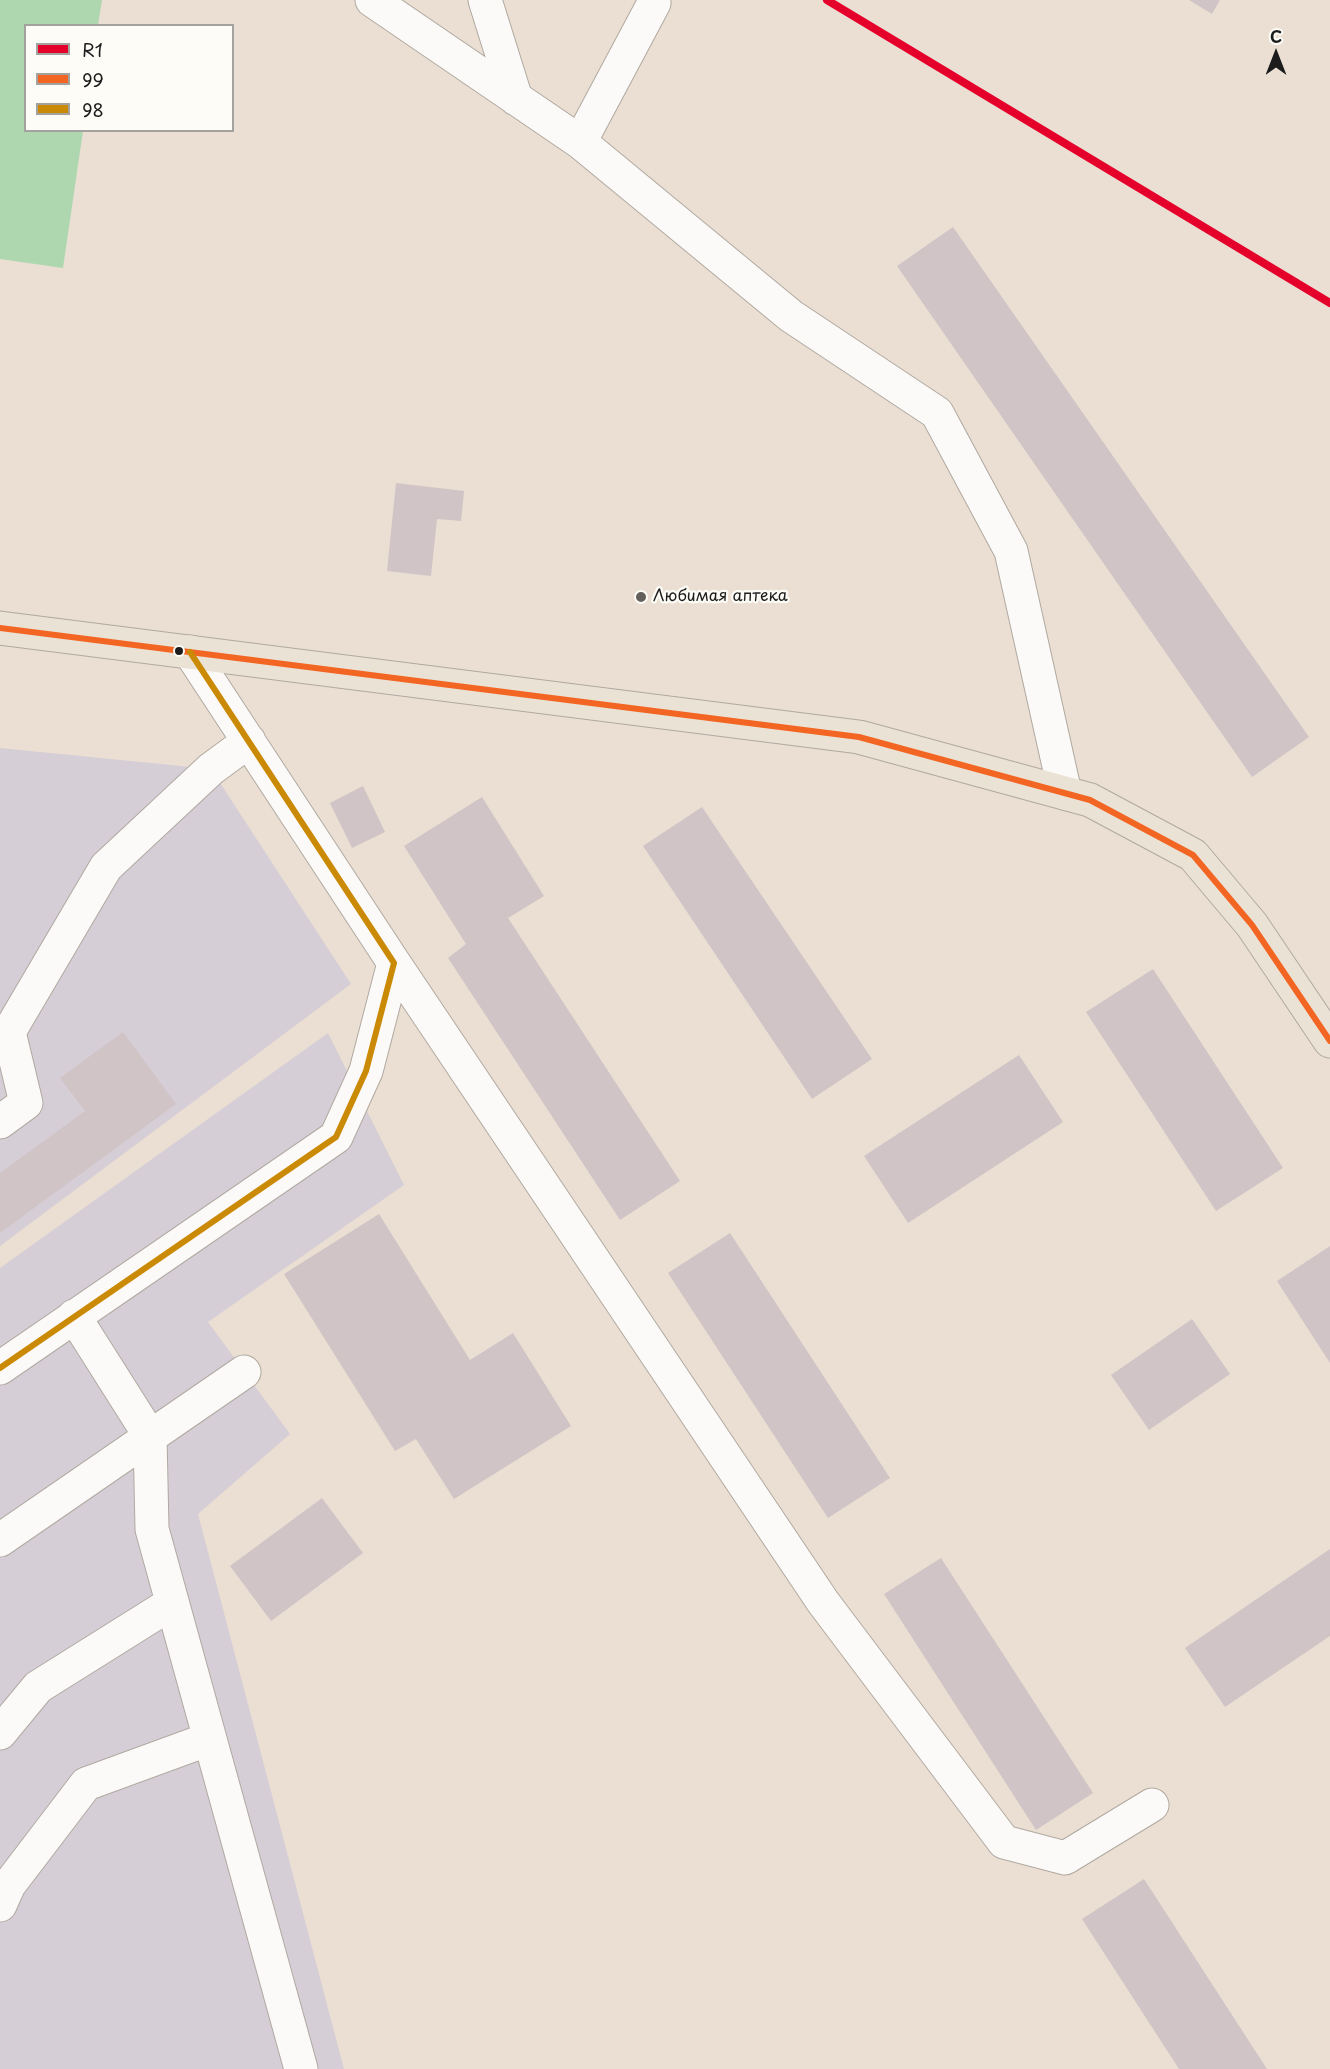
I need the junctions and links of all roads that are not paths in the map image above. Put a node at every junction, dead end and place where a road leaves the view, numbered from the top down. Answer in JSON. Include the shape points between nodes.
{"nodes":[{"id":1,"x":372,"y":0,"type":"edge"},
{"id":2,"x":485,"y":0,"type":"edge"},
{"id":3,"x":654,"y":3,"type":"dead end"},
{"id":4,"x":516,"y":99,"type":"junction"},
{"id":5,"x":580,"y":142,"type":"junction"},
{"id":6,"x":0,"y":628,"type":"edge"},
{"id":7,"x":190,"y":652,"type":"junction"},
{"id":8,"x":249,"y":741,"type":"junction"},
{"id":9,"x":1065,"y":793,"type":"junction"},
{"id":10,"x":394,"y":963,"type":"junction"},
{"id":11,"x":1330,"y":1041,"type":"edge"},
{"id":12,"x":0,"y":1122,"type":"edge"},
{"id":13,"x":75,"y":1316,"type":"junction"},
{"id":14,"x":0,"y":1368,"type":"edge"},
{"id":15,"x":244,"y":1372,"type":"dead end"},
{"id":16,"x":150,"y":1436,"type":"junction"},
{"id":17,"x":0,"y":1540,"type":"edge"},
{"id":18,"x":172,"y":1603,"type":"junction"},
{"id":19,"x":0,"y":1733,"type":"edge"},
{"id":20,"x":209,"y":1739,"type":"junction"},
{"id":21,"x":1152,"y":1805,"type":"dead end"},
{"id":22,"x":0,"y":1905,"type":"edge"},
{"id":23,"x":301,"y":2069,"type":"edge"}],
"edges":[{"from":1,"to":4,"type":"street"},
{"from":2,"to":4,"type":"street"},
{"from":3,"to":5,"type":"street"},
{"from":4,"to":5,"type":"street"},
{"from":5,"to":9,"type":"street","via":[[791,316],[937,413],[1011,550]]},
{"from":6,"to":7,"type":"main road"},
{"from":7,"to":8,"type":"street"},
{"from":7,"to":9,"type":"main road","via":[[859,737]]},
{"from":8,"to":10,"type":"street"},
{"from":8,"to":12,"type":"street","via":[[211,769],[106,867],[9,1032],[26,1103]]},
{"from":9,"to":11,"type":"main road","via":[[1090,800],[1193,855],[1252,925]]},
{"from":10,"to":13,"type":"street","via":[[366,1071],[336,1137]]},
{"from":10,"to":21,"type":"street","via":[[823,1602],[1004,1842],[1065,1858]]},
{"from":13,"to":14,"type":"street"},
{"from":13,"to":16,"type":"street"},
{"from":15,"to":16,"type":"street"},
{"from":16,"to":17,"type":"street"},
{"from":16,"to":18,"type":"street","via":[[152,1529]]},
{"from":18,"to":19,"type":"street","via":[[38,1687]]},
{"from":18,"to":20,"type":"street"},
{"from":20,"to":22,"type":"street","via":[[86,1784],[9,1885]]},
{"from":20,"to":23,"type":"street"}]}
